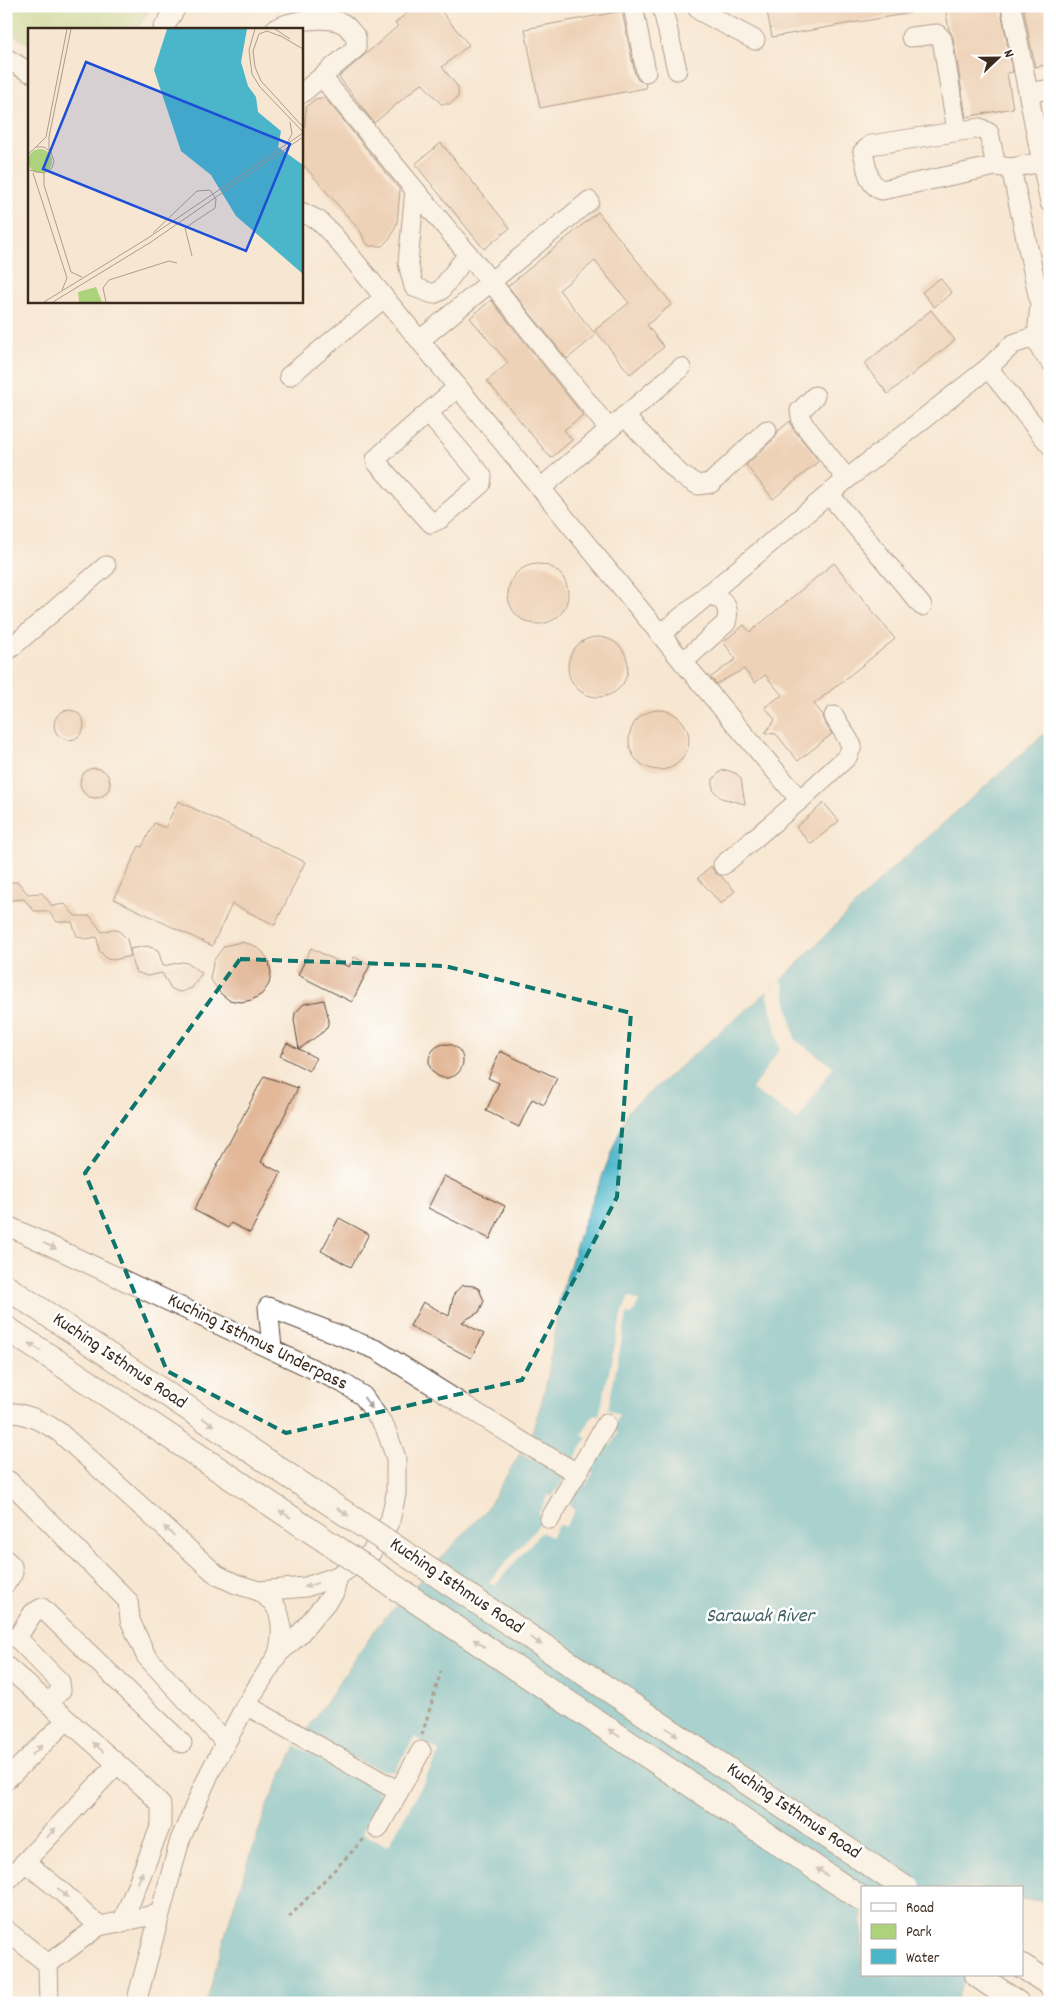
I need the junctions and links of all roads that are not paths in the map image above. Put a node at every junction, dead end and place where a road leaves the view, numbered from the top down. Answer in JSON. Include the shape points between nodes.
{"nodes":[{"id":1,"x":177,"y":6,"type":"edge"},
{"id":2,"x":633,"y":6,"type":"edge"},
{"id":3,"x":662,"y":6,"type":"edge"},
{"id":4,"x":696,"y":6,"type":"edge"},
{"id":5,"x":1011,"y":6,"type":"edge"},
{"id":6,"x":164,"y":28,"type":"edge"},
{"id":7,"x":278,"y":28,"type":"edge"},
{"id":8,"x":911,"y":37,"type":"dead end"},
{"id":9,"x":755,"y":40,"type":"dead end"},
{"id":10,"x":6,"y":58,"type":"edge"},
{"id":11,"x":676,"y":70,"type":"dead end"},
{"id":12,"x":28,"y":71,"type":"edge"},
{"id":13,"x":646,"y":72,"type":"dead end"},
{"id":14,"x":322,"y":77,"type":"junction"},
{"id":15,"x":1050,"y":89,"type":"edge"},
{"id":16,"x":302,"y":93,"type":"edge"},
{"id":17,"x":1030,"y":93,"type":"junction"},
{"id":18,"x":957,"y":131,"type":"junction"},
{"id":19,"x":1042,"y":162,"type":"junction"},
{"id":20,"x":1004,"y":167,"type":"junction"},
{"id":21,"x":415,"y":190,"type":"junction"},
{"id":22,"x":589,"y":201,"type":"dead end"},
{"id":23,"x":1050,"y":203,"type":"edge"},
{"id":24,"x":302,"y":212,"type":"edge"},
{"id":25,"x":468,"y":254,"type":"junction"},
{"id":26,"x":491,"y":282,"type":"junction"},
{"id":27,"x":384,"y":298,"type":"junction"},
{"id":28,"x":1037,"y":336,"type":"junction"},
{"id":29,"x":420,"y":340,"type":"junction"},
{"id":30,"x":1050,"y":361,"type":"edge"},
{"id":31,"x":681,"y":368,"type":"dead end"},
{"id":32,"x":988,"y":368,"type":"junction"},
{"id":33,"x":289,"y":376,"type":"dead end"},
{"id":34,"x":458,"y":387,"type":"junction"},
{"id":35,"x":815,"y":396,"type":"dead end"},
{"id":36,"x":428,"y":413,"type":"junction"},
{"id":37,"x":624,"y":416,"type":"junction"},
{"id":38,"x":609,"y":429,"type":"junction"},
{"id":39,"x":767,"y":430,"type":"dead end"},
{"id":40,"x":1050,"y":445,"type":"edge"},
{"id":41,"x":847,"y":478,"type":"junction"},
{"id":42,"x":541,"y":488,"type":"junction"},
{"id":43,"x":829,"y":494,"type":"junction"},
{"id":44,"x":106,"y":566,"type":"dead end"},
{"id":45,"x":708,"y":594,"type":"junction"},
{"id":46,"x":922,"y":606,"type":"dead end"},
{"id":47,"x":661,"y":634,"type":"junction"},
{"id":48,"x":6,"y":652,"type":"edge"},
{"id":49,"x":683,"y":662,"type":"junction"},
{"id":50,"x":834,"y":716,"type":"dead end"},
{"id":51,"x":800,"y":800,"type":"junction"},
{"id":52,"x":723,"y":864,"type":"dead end"},
{"id":53,"x":6,"y":1225,"type":"edge"},
{"id":54,"x":6,"y":1287,"type":"edge"},
{"id":55,"x":6,"y":1328,"type":"edge"},
{"id":56,"x":272,"y":1348,"type":"junction"},
{"id":57,"x":6,"y":1412,"type":"edge"},
{"id":58,"x":606,"y":1424,"type":"dead end"},
{"id":59,"x":578,"y":1473,"type":"junction"},
{"id":60,"x":6,"y":1480,"type":"edge"},
{"id":61,"x":550,"y":1520,"type":"dead end"},
{"id":62,"x":6,"y":1560,"type":"edge"},
{"id":63,"x":338,"y":1576,"type":"junction"},
{"id":64,"x":6,"y":1583,"type":"edge"},
{"id":65,"x":259,"y":1591,"type":"junction"},
{"id":66,"x":278,"y":1654,"type":"junction"},
{"id":67,"x":6,"y":1666,"type":"edge"},
{"id":68,"x":49,"y":1703,"type":"junction"},
{"id":69,"x":246,"y":1705,"type":"junction"},
{"id":70,"x":67,"y":1720,"type":"junction"},
{"id":71,"x":226,"y":1742,"type":"junction"},
{"id":72,"x":182,"y":1743,"type":"dead end"},
{"id":73,"x":420,"y":1746,"type":"road end"},
{"id":74,"x":117,"y":1764,"type":"junction"},
{"id":75,"x":6,"y":1780,"type":"edge"},
{"id":76,"x":398,"y":1791,"type":"junction"},
{"id":77,"x":372,"y":1832,"type":"road end"},
{"id":78,"x":25,"y":1862,"type":"junction"},
{"id":79,"x":6,"y":1882,"type":"edge"},
{"id":80,"x":902,"y":1886,"type":"edge"},
{"id":81,"x":861,"y":1898,"type":"edge"},
{"id":82,"x":159,"y":1914,"type":"junction"},
{"id":83,"x":122,"y":1923,"type":"junction"},
{"id":84,"x":99,"y":1926,"type":"junction"},
{"id":85,"x":6,"y":1930,"type":"edge"},
{"id":86,"x":48,"y":1964,"type":"junction"},
{"id":87,"x":1024,"y":1967,"type":"edge"},
{"id":88,"x":1024,"y":1967,"type":"edge"},
{"id":89,"x":978,"y":1976,"type":"edge"},
{"id":90,"x":1050,"y":1977,"type":"edge"},
{"id":91,"x":1050,"y":1984,"type":"edge"},
{"id":92,"x":1010,"y":1998,"type":"edge"},
{"id":93,"x":49,"y":2003,"type":"edge"},
{"id":94,"x":136,"y":2003,"type":"edge"}],
"edges":[{"from":1,"to":6,"type":"street"},
{"from":2,"to":13,"type":"street"},
{"from":3,"to":11,"type":"street"},
{"from":4,"to":9,"type":"street"},
{"from":5,"to":17,"type":"street"},
{"from":7,"to":14,"type":"street","via":[[309,20],[329,20],[343,23],[356,37],[356,48]]},
{"from":8,"to":18,"type":"street","via":[[937,34],[942,39]]},
{"from":10,"to":12,"type":"street"},
{"from":14,"to":16,"type":"street"},
{"from":14,"to":21,"type":"street"},
{"from":15,"to":17,"type":"street"},
{"from":17,"to":19,"type":"street"},
{"from":18,"to":20,"type":"street","via":[[980,128],[989,133]]},
{"from":18,"to":20,"type":"street","via":[[871,144],[863,152],[871,183],[882,190]]},
{"from":19,"to":20,"type":"street"},
{"from":19,"to":23,"type":"street"},
{"from":20,"to":28,"type":"street","via":[[1040,304]]},
{"from":21,"to":25,"type":"street"},
{"from":21,"to":25,"type":"street","via":[[408,263],[414,287],[433,294],[440,291]]},
{"from":22,"to":26,"type":"street"},
{"from":24,"to":27,"type":"street","via":[[318,220]]},
{"from":25,"to":26,"type":"street"},
{"from":26,"to":29,"type":"street"},
{"from":26,"to":38,"type":"street"},
{"from":27,"to":29,"type":"street"},
{"from":27,"to":33,"type":"street"},
{"from":28,"to":30,"type":"street","via":[[1041,350]]},
{"from":28,"to":32,"type":"street","via":[[1013,344]]},
{"from":29,"to":34,"type":"street"},
{"from":31,"to":37,"type":"street"},
{"from":32,"to":40,"type":"street"},
{"from":32,"to":41,"type":"street"},
{"from":34,"to":36,"type":"street"},
{"from":34,"to":42,"type":"street"},
{"from":35,"to":41,"type":"street","via":[[800,412],[802,422]]},
{"from":36,"to":36,"type":"street","via":[[482,476],[481,484],[440,520],[431,523],[376,459]]},
{"from":37,"to":38,"type":"street"},
{"from":37,"to":39,"type":"street","via":[[682,475],[698,485],[711,483]]},
{"from":38,"to":42,"type":"street"},
{"from":41,"to":43,"type":"street"},
{"from":42,"to":47,"type":"street"},
{"from":43,"to":45,"type":"street"},
{"from":43,"to":46,"type":"street"},
{"from":44,"to":48,"type":"street"},
{"from":45,"to":47,"type":"street"},
{"from":45,"to":49,"type":"street","via":[[725,604],[726,623]]},
{"from":47,"to":49,"type":"street"},
{"from":49,"to":51,"type":"street"},
{"from":50,"to":51,"type":"street","via":[[852,746],[847,757]]},
{"from":51,"to":52,"type":"street"},
{"from":53,"to":56,"type":"street","name":"Kuching Isthmus Underpass","one_way":true},
{"from":54,"to":80,"type":"main road","name":"Kuching Isthmus Road","one_way":true,"bridge":true},
{"from":81,"to":55,"type":"main road","name":"Kuching Isthmus Road","one_way":true,"bridge":true},
{"from":56,"to":59,"type":"street","via":[[268,1307],[377,1350]]},
{"from":56,"to":63,"type":"street","name":"Kuching Isthmus Underpass","one_way":true,"via":[[363,1396],[385,1427],[396,1458],[396,1494],[390,1521],[371,1553]]},
{"from":65,"to":57,"type":"street","name":"Kuching Isthmus Underpass","one_way":true,"via":[[218,1575],[59,1432],[42,1421]]},
{"from":58,"to":59,"type":"street"},
{"from":59,"to":61,"type":"street"},
{"from":60,"to":71,"type":"street","via":[[128,1601],[130,1620],[146,1656]]},
{"from":62,"to":64,"type":"street","via":[[13,1573]]},
{"from":63,"to":65,"type":"street","name":"Kuching Isthmus Underpass","one_way":true,"via":[[306,1587]]},
{"from":63,"to":66,"type":"street","via":[[334,1593],[298,1636]]},
{"from":65,"to":66,"type":"street","via":[[275,1605],[282,1638]]},
{"from":66,"to":69,"type":"street"},
{"from":67,"to":68,"type":"street"},
{"from":68,"to":70,"type":"street"},
{"from":68,"to":72,"type":"street","via":[[61,1690],[60,1682],[17,1638],[33,1613],[42,1608]]},
{"from":69,"to":71,"type":"street"},
{"from":69,"to":76,"type":"street"},
{"from":74,"to":70,"type":"street","one_way":true},
{"from":75,"to":70,"type":"street","one_way":true},
{"from":71,"to":82,"type":"street","via":[[180,1840]]},
{"from":73,"to":76,"type":"street"},
{"from":78,"to":74,"type":"street","one_way":true},
{"from":83,"to":74,"type":"street","one_way":true,"via":[[161,1825],[161,1805]]},
{"from":76,"to":77,"type":"street"},
{"from":78,"to":79,"type":"street"},
{"from":78,"to":84,"type":"street","one_way":true},
{"from":82,"to":83,"type":"street"},
{"from":82,"to":94,"type":"street"},
{"from":83,"to":84,"type":"street"},
{"from":84,"to":86,"type":"street"},
{"from":85,"to":86,"type":"street"},
{"from":86,"to":93,"type":"street"},
{"from":87,"to":90,"type":"main road"},
{"from":88,"to":91,"type":"main road"},
{"from":89,"to":92,"type":"main road"}]}
